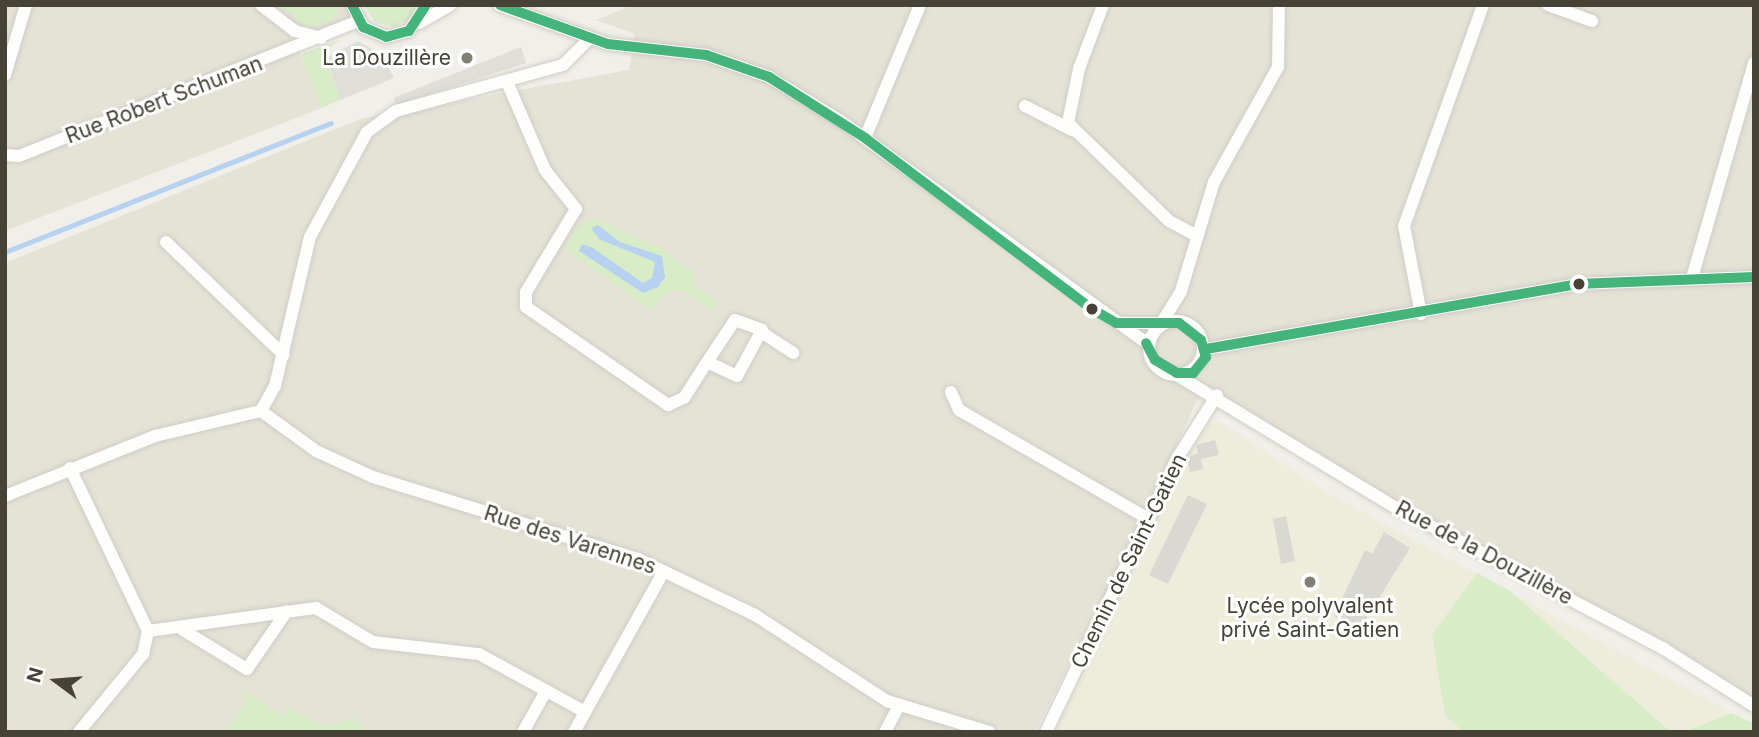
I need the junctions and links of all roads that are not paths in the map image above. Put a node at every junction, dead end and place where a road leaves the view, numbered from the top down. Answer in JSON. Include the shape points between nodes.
{"nodes":[{"id":1,"x":26,"y":5,"type":"edge"},
{"id":2,"x":261,"y":5,"type":"edge"},
{"id":3,"x":352,"y":5,"type":"edge"},
{"id":4,"x":426,"y":5,"type":"edge"},
{"id":5,"x":450,"y":5,"type":"edge"},
{"id":6,"x":499,"y":5,"type":"edge"},
{"id":7,"x":920,"y":5,"type":"edge"},
{"id":8,"x":1103,"y":5,"type":"edge"},
{"id":9,"x":1279,"y":5,"type":"edge"},
{"id":10,"x":1483,"y":5,"type":"edge"},
{"id":11,"x":1548,"y":5,"type":"edge"},
{"id":12,"x":358,"y":21,"type":"junction"},
{"id":13,"x":1592,"y":21,"type":"dead end"},
{"id":14,"x":419,"y":23,"type":"junction"},
{"id":15,"x":590,"y":37,"type":"junction"},
{"id":16,"x":321,"y":38,"type":"junction"},
{"id":17,"x":1754,"y":63,"type":"edge"},
{"id":18,"x":5,"y":75,"type":"edge"},
{"id":19,"x":506,"y":82,"type":"junction"},
{"id":20,"x":1750,"y":89,"type":"edge"},
{"id":21,"x":1025,"y":106,"type":"dead end"},
{"id":22,"x":1072,"y":130,"type":"junction"},
{"id":23,"x":865,"y":138,"type":"junction"},
{"id":24,"x":5,"y":156,"type":"edge"},
{"id":25,"x":1195,"y":235,"type":"junction"},
{"id":26,"x":166,"y":242,"type":"dead end"},
{"id":27,"x":1754,"y":277,"type":"edge"},
{"id":28,"x":1692,"y":278,"type":"junction"},
{"id":29,"x":1181,"y":291,"type":"junction"},
{"id":30,"x":1421,"y":314,"type":"junction"},
{"id":31,"x":1160,"y":322,"type":"junction"},
{"id":32,"x":1116,"y":323,"type":"junction"},
{"id":33,"x":1185,"y":326,"type":"junction"},
{"id":34,"x":764,"y":334,"type":"junction"},
{"id":35,"x":1146,"y":343,"type":"junction"},
{"id":36,"x":1206,"y":349,"type":"junction"},
{"id":37,"x":793,"y":354,"type":"dead end"},
{"id":38,"x":284,"y":355,"type":"junction"},
{"id":39,"x":707,"y":362,"type":"junction"},
{"id":40,"x":1170,"y":371,"type":"junction"},
{"id":41,"x":1197,"y":371,"type":"junction"},
{"id":42,"x":951,"y":392,"type":"dead end"},
{"id":43,"x":1217,"y":395,"type":"junction"},
{"id":44,"x":261,"y":411,"type":"junction"},
{"id":45,"x":70,"y":468,"type":"junction"},
{"id":46,"x":5,"y":496,"type":"edge"},
{"id":47,"x":1150,"y":520,"type":"junction"},
{"id":48,"x":664,"y":571,"type":"junction"},
{"id":49,"x":287,"y":611,"type":"junction"},
{"id":50,"x":183,"y":630,"type":"junction"},
{"id":51,"x":148,"y":631,"type":"junction"},
{"id":52,"x":546,"y":691,"type":"junction"},
{"id":53,"x":899,"y":706,"type":"junction"},
{"id":54,"x":1754,"y":706,"type":"edge"},
{"id":55,"x":585,"y":712,"type":"junction"},
{"id":56,"x":79,"y":732,"type":"edge"},
{"id":57,"x":523,"y":732,"type":"edge"},
{"id":58,"x":575,"y":732,"type":"edge"},
{"id":59,"x":885,"y":732,"type":"edge"},
{"id":60,"x":989,"y":732,"type":"edge"},
{"id":61,"x":1046,"y":732,"type":"edge"}],
"edges":[{"from":1,"to":18,"type":"street"},
{"from":2,"to":16,"type":"street","via":[[295,31]]},
{"from":3,"to":12,"type":"street"},
{"from":4,"to":14,"type":"street"},
{"from":5,"to":14,"type":"street"},
{"from":6,"to":15,"type":"street"},
{"from":7,"to":23,"type":"street"},
{"from":8,"to":22,"type":"street","via":[[1070,100]]},
{"from":9,"to":25,"type":"street","via":[[1278,67],[1219,172]]},
{"from":10,"to":30,"type":"street","via":[[1404,226]]},
{"from":11,"to":13,"type":"street"},
{"from":12,"to":14,"type":"street","via":[[386,37]]},
{"from":12,"to":16,"type":"street","name":"Rue Robert Schuman"},
{"from":15,"to":19,"type":"street","via":[[564,65]]},
{"from":15,"to":23,"type":"street","via":[[739,65],[792,89]]},
{"from":16,"to":24,"type":"street","name":"Rue Robert Schuman","via":[[19,156]]},
{"from":17,"to":20,"type":"street"},
{"from":19,"to":38,"type":"street","via":[[386,115],[367,132],[310,237]]},
{"from":19,"to":39,"type":"street","via":[[545,170],[576,209],[528,287],[526,307],[668,405],[684,398]]},
{"from":20,"to":28,"type":"street"},
{"from":21,"to":22,"type":"street"},
{"from":22,"to":25,"type":"street","via":[[1169,221]]},
{"from":23,"to":32,"type":"street"},
{"from":25,"to":29,"type":"street"},
{"from":26,"to":38,"type":"street"},
{"from":27,"to":28,"type":"street"},
{"from":28,"to":30,"type":"street","via":[[1577,284]]},
{"from":29,"to":31,"type":"street"},
{"from":29,"to":33,"type":"street"},
{"from":30,"to":36,"type":"street"},
{"from":31,"to":32,"type":"street"},
{"from":31,"to":33,"type":"street"},
{"from":31,"to":35,"type":"street"},
{"from":32,"to":35,"type":"street"},
{"from":33,"to":36,"type":"street"},
{"from":34,"to":37,"type":"street"},
{"from":34,"to":39,"type":"street","via":[[737,376]]},
{"from":34,"to":39,"type":"street","via":[[738,317]]},
{"from":35,"to":40,"type":"street","via":[[1151,356]]},
{"from":36,"to":41,"type":"street"},
{"from":38,"to":44,"type":"street"},
{"from":40,"to":41,"type":"street"},
{"from":40,"to":43,"type":"street","name":"Rue de la Douzillère"},
{"from":41,"to":43,"type":"street","name":"Rue de la Douzillère"},
{"from":42,"to":47,"type":"street","via":[[959,410]]},
{"from":43,"to":47,"type":"street","name":"Chemin de Saint-Gatien","via":[[1196,422]]},
{"from":43,"to":54,"type":"street","name":"Rue de la Douzillère","via":[[1395,507],[1664,649]]},
{"from":44,"to":45,"type":"street","via":[[155,436]]},
{"from":44,"to":48,"type":"street","name":"Rue des Varennes","via":[[316,451],[373,477]]},
{"from":45,"to":46,"type":"street"},
{"from":45,"to":51,"type":"street"},
{"from":47,"to":61,"type":"street","name":"Chemin de Saint-Gatien"},
{"from":48,"to":53,"type":"street","name":"Rue des Varennes","via":[[774,625]]},
{"from":48,"to":55,"type":"street"},
{"from":49,"to":50,"type":"street"},
{"from":49,"to":50,"type":"street","via":[[247,668]]},
{"from":49,"to":52,"type":"street","via":[[316,608],[385,645],[470,651]]},
{"from":50,"to":51,"type":"street"},
{"from":51,"to":56,"type":"street","via":[[143,654]]},
{"from":52,"to":55,"type":"street"},
{"from":52,"to":57,"type":"street"},
{"from":53,"to":59,"type":"street"},
{"from":53,"to":60,"type":"street","name":"Rue des Varennes"},
{"from":55,"to":58,"type":"street"}]}
